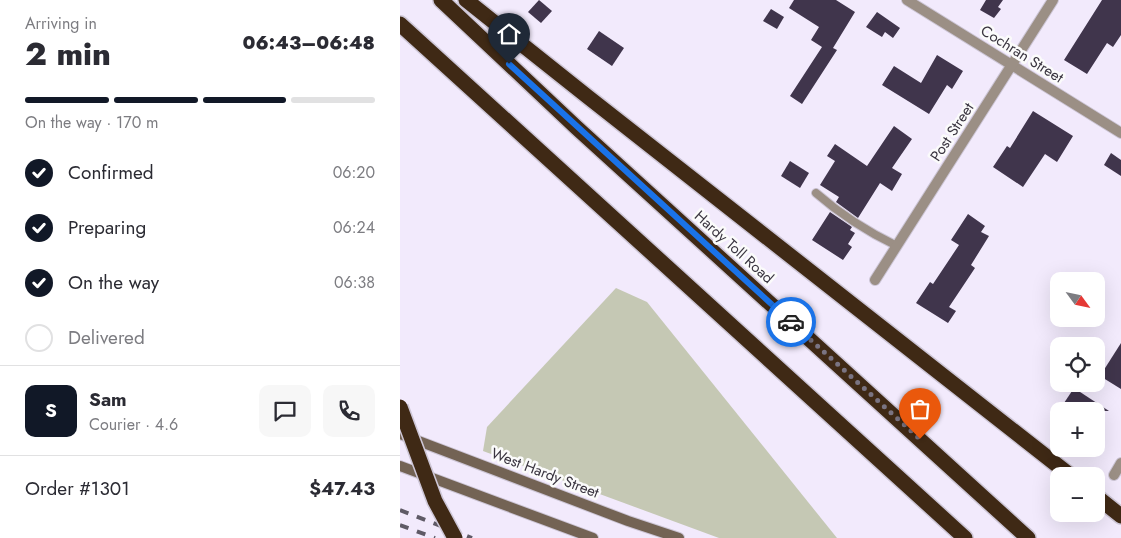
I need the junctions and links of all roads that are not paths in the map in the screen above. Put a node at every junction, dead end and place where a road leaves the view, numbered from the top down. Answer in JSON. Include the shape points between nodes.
{"nodes":[{"id":1,"x":441,"y":0,"type":"edge"},
{"id":2,"x":466,"y":0,"type":"edge"},
{"id":3,"x":907,"y":0,"type":"edge"},
{"id":4,"x":1053,"y":0,"type":"edge"},
{"id":5,"x":400,"y":24,"type":"edge"},
{"id":6,"x":1012,"y":65,"type":"junction"},
{"id":7,"x":1121,"y":133,"type":"edge"},
{"id":8,"x":816,"y":193,"type":"dead end"},
{"id":9,"x":896,"y":246,"type":"junction"},
{"id":10,"x":875,"y":280,"type":"dead end"},
{"id":11,"x":400,"y":407,"type":"edge"},
{"id":12,"x":400,"y":434,"type":"edge"},
{"id":13,"x":1121,"y":463,"type":"edge"},
{"id":14,"x":400,"y":466,"type":"edge"},
{"id":15,"x":1060,"y":467,"type":"edge"},
{"id":16,"x":1114,"y":475,"type":"dead end"},
{"id":17,"x":1105,"y":503,"type":"edge"},
{"id":18,"x":1121,"y":516,"type":"edge"},
{"id":19,"x":455,"y":538,"type":"edge"},
{"id":20,"x":593,"y":538,"type":"edge"},
{"id":21,"x":679,"y":538,"type":"edge"},
{"id":22,"x":965,"y":538,"type":"edge"},
{"id":23,"x":1028,"y":538,"type":"edge"}],
"edges":[{"from":1,"to":23,"type":"highway","name":"Hardy Toll Road"},
{"from":2,"to":15,"type":"highway"},
{"from":3,"to":6,"type":"street","name":"Cochran Street"},
{"from":4,"to":6,"type":"street","name":"Post Street"},
{"from":5,"to":22,"type":"highway"},
{"from":6,"to":7,"type":"street","name":"Cochran Street"},
{"from":6,"to":9,"type":"street","name":"Post Street"},
{"from":8,"to":9,"type":"lane","via":[[833,208]]},
{"from":9,"to":10,"type":"street","name":"Post Street"},
{"from":11,"to":19,"type":"highway","bridge":true,"via":[[435,501]]},
{"from":12,"to":21,"type":"main road","name":"West Hardy Street"},
{"from":13,"to":16,"type":"street"},
{"from":14,"to":20,"type":"main road"},
{"from":17,"to":18,"type":"highway"}]}
